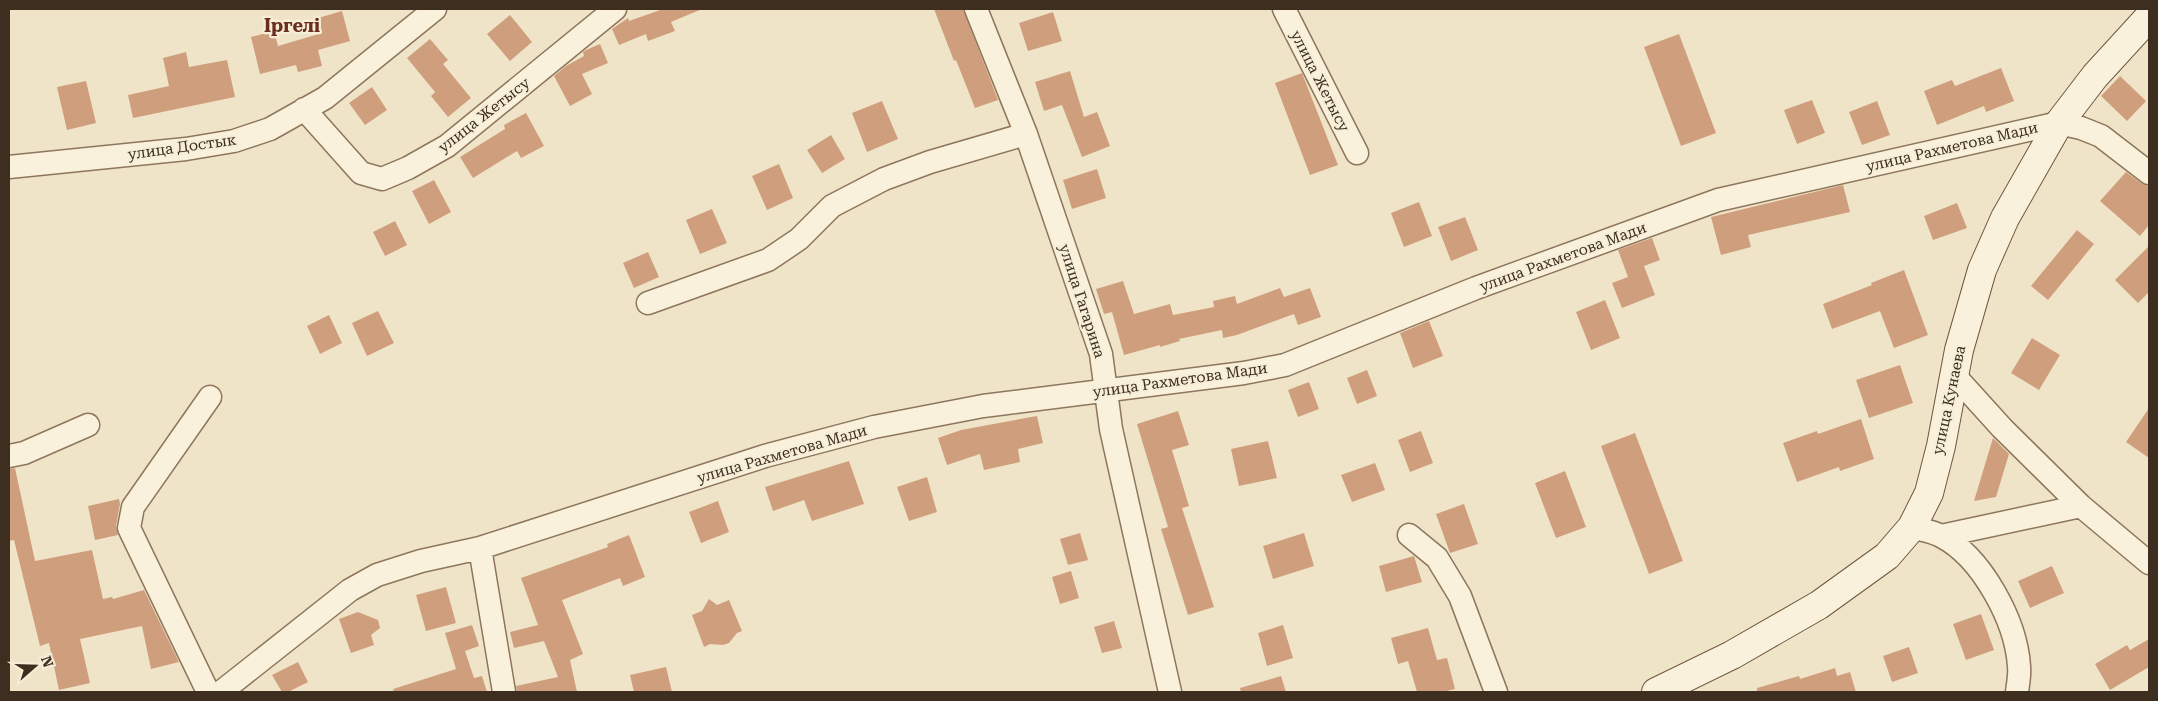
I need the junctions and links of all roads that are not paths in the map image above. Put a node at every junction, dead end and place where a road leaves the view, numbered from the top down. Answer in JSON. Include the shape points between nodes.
{"nodes":[{"id":1,"x":435,"y":9,"type":"edge"},
{"id":2,"x":615,"y":9,"type":"edge"},
{"id":3,"x":976,"y":9,"type":"edge"},
{"id":4,"x":1284,"y":9,"type":"edge"},
{"id":5,"x":2136,"y":9,"type":"edge"},
{"id":6,"x":2149,"y":17,"type":"edge"},
{"id":7,"x":304,"y":109,"type":"junction"},
{"id":8,"x":2058,"y":123,"type":"junction"},
{"id":9,"x":1026,"y":134,"type":"junction"},
{"id":10,"x":1357,"y":153,"type":"dead end"},
{"id":11,"x":9,"y":167,"type":"edge"},
{"id":12,"x":2149,"y":173,"type":"edge"},
{"id":13,"x":648,"y":303,"type":"dead end"},
{"id":14,"x":1954,"y":375,"type":"junction"},
{"id":15,"x":1105,"y":391,"type":"junction"},
{"id":16,"x":210,"y":397,"type":"dead end"},
{"id":17,"x":88,"y":425,"type":"dead end"},
{"id":18,"x":9,"y":456,"type":"edge"},
{"id":19,"x":2081,"y":506,"type":"junction"},
{"id":20,"x":1912,"y":527,"type":"junction"},
{"id":21,"x":1408,"y":534,"type":"dead end"},
{"id":22,"x":1941,"y":536,"type":"junction"},
{"id":23,"x":480,"y":548,"type":"junction"},
{"id":24,"x":2149,"y":563,"type":"edge"},
{"id":25,"x":208,"y":692,"type":"edge"},
{"id":26,"x":221,"y":692,"type":"edge"},
{"id":27,"x":504,"y":692,"type":"edge"},
{"id":28,"x":1170,"y":692,"type":"edge"},
{"id":29,"x":1496,"y":692,"type":"edge"},
{"id":30,"x":1656,"y":692,"type":"edge"},
{"id":31,"x":2017,"y":692,"type":"edge"}],
"edges":[{"from":1,"to":7,"type":"street","name":"улица Достык","via":[[325,98]]},
{"from":2,"to":7,"type":"street","name":"улица Жетысу","via":[[447,146],[382,179],[361,172]]},
{"from":3,"to":9,"type":"street","name":"улица Гагарина"},
{"from":4,"to":10,"type":"street","name":"улица Жетысу"},
{"from":5,"to":6,"type":"street"},
{"from":6,"to":8,"type":"main road","name":"улица Кунаева","via":[[2095,76]]},
{"from":7,"to":11,"type":"street","name":"улица Достык","via":[[270,129],[234,141]]},
{"from":8,"to":12,"type":"street","name":"улица Рахметова Мади","via":[[2101,136]]},
{"from":8,"to":14,"type":"main road","name":"улица Кунаева","via":[[2005,218],[1982,270]]},
{"from":8,"to":15,"type":"street","name":"улица Рахметова Мади","via":[[1718,200],[1476,288],[1285,364],[1244,373]]},
{"from":9,"to":13,"type":"street","via":[[884,179],[832,206],[799,239],[768,260]]},
{"from":9,"to":15,"type":"street","name":"улица Гагарина","via":[[1102,354]]},
{"from":14,"to":19,"type":"street"},
{"from":14,"to":20,"type":"main road","name":"улица Кунаева","via":[[1929,493]]},
{"from":15,"to":23,"type":"street","name":"улица Рахметова Мади","via":[[982,406],[874,427],[765,456]]},
{"from":15,"to":28,"type":"street","name":"улица Гагарина"},
{"from":16,"to":25,"type":"street","via":[[132,507],[129,528]]},
{"from":17,"to":18,"type":"street","via":[[24,453]]},
{"from":19,"to":22,"type":"street"},
{"from":19,"to":24,"type":"street"},
{"from":20,"to":22,"type":"street"},
{"from":20,"to":30,"type":"main road","name":"улица Кунаева","via":[[1887,556],[1819,605],[1732,655]]},
{"from":21,"to":29,"type":"street","via":[[1438,558],[1460,596]]},
{"from":22,"to":31,"type":"street","via":[[1971,558],[2000,602],[2014,638],[2019,666]]},
{"from":23,"to":26,"type":"street","name":"улица Рахметова Мади","via":[[421,561],[357,586]]},
{"from":23,"to":27,"type":"street"}]}
